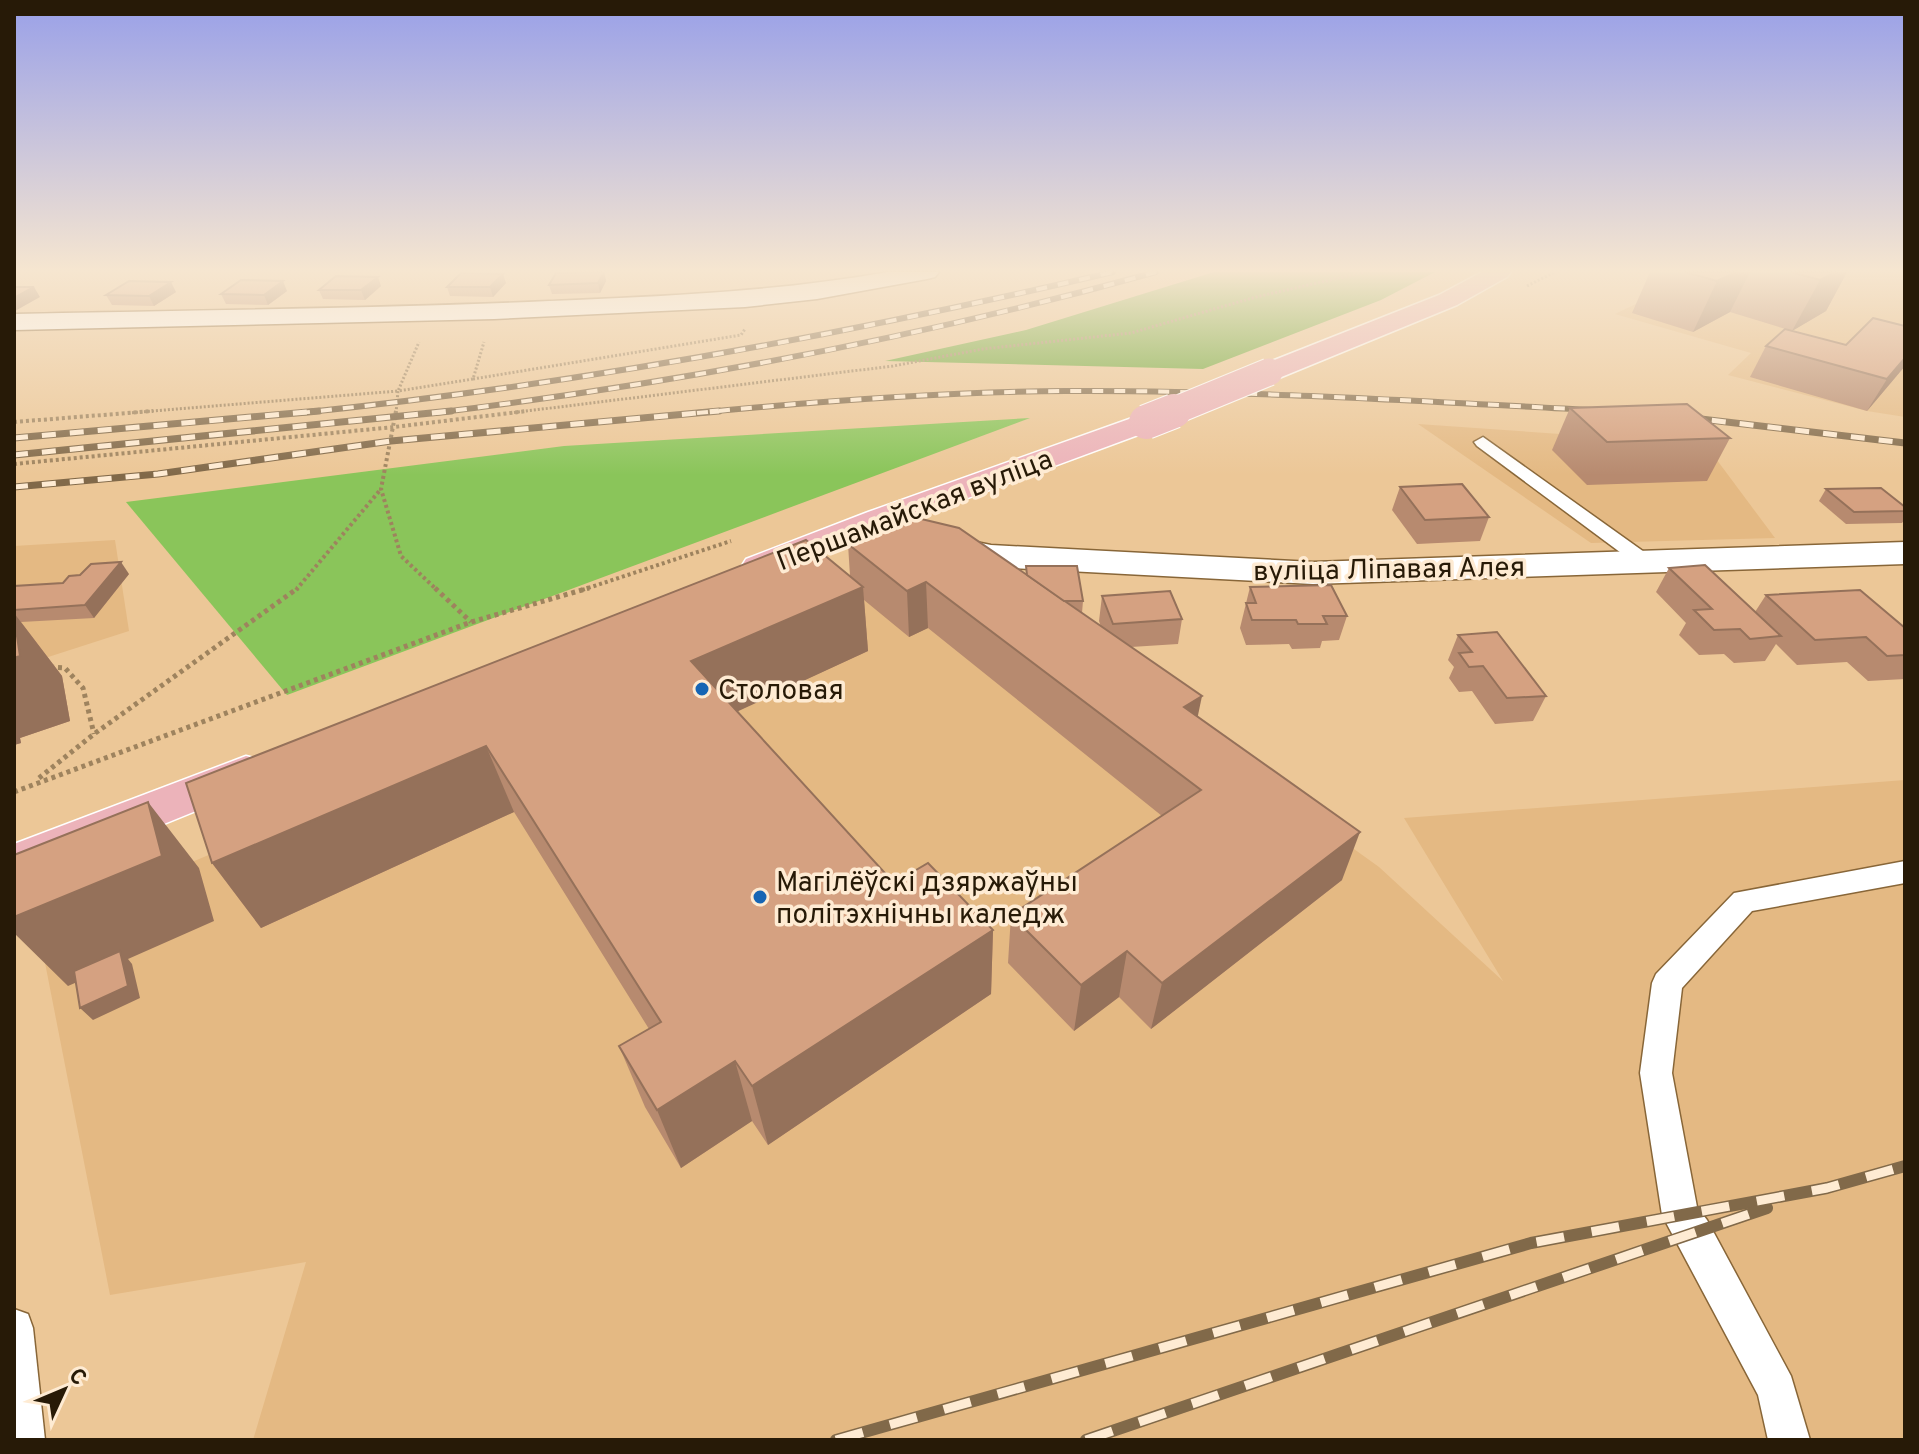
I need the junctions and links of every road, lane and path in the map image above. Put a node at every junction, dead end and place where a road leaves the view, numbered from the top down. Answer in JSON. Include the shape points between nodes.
{"nodes":[{"id":1,"x":420,"y":340,"type":"edge"},
{"id":2,"x":485,"y":340,"type":"edge"},
{"id":3,"x":711,"y":340,"type":"edge"},
{"id":4,"x":1068,"y":340,"type":"edge"},
{"id":5,"x":1349,"y":340,"type":"edge"},
{"id":6,"x":473,"y":379,"type":"junction"},
{"id":7,"x":398,"y":391,"type":"junction"},
{"id":8,"x":14,"y":422,"type":"edge"},
{"id":9,"x":394,"y":427,"type":"junction"},
{"id":10,"x":1483,"y":442,"type":"dead end"},
{"id":11,"x":14,"y":464,"type":"edge"},
{"id":12,"x":381,"y":489,"type":"junction"},
{"id":13,"x":880,"y":519,"type":"junction"},
{"id":14,"x":743,"y":537,"type":"dead end"},
{"id":15,"x":1905,"y":553,"type":"edge"},
{"id":16,"x":1647,"y":563,"type":"junction"},
{"id":17,"x":719,"y":584,"type":"edge"},
{"id":18,"x":471,"y":622,"type":"junction"},
{"id":19,"x":37,"y":665,"type":"dead end"},
{"id":20,"x":94,"y":734,"type":"junction"},
{"id":21,"x":278,"y":759,"type":"edge"},
{"id":22,"x":33,"y":783,"type":"junction"},
{"id":23,"x":14,"y":792,"type":"edge"},
{"id":24,"x":14,"y":865,"type":"edge"},
{"id":25,"x":1905,"y":872,"type":"edge"},
{"id":26,"x":14,"y":1328,"type":"edge"},
{"id":27,"x":24,"y":1440,"type":"edge"},
{"id":28,"x":1789,"y":1440,"type":"edge"}],
"edges":[{"from":1,"to":7,"type":"path"},
{"from":2,"to":6,"type":"path"},
{"from":3,"to":6,"type":"path"},
{"from":4,"to":9,"type":"path"},
{"from":5,"to":13,"type":"main road","name":"Першамайская вуліца","bridge":true,"via":[[1146,422]]},
{"from":6,"to":7,"type":"path"},
{"from":7,"to":8,"type":"path"},
{"from":7,"to":9,"type":"path"},
{"from":9,"to":11,"type":"path"},
{"from":9,"to":12,"type":"path"},
{"from":10,"to":16,"type":"lane"},
{"from":12,"to":18,"type":"path","via":[[401,556]]},
{"from":12,"to":20,"type":"path","via":[[296,590]]},
{"from":13,"to":16,"type":"street","name":"вуліца Ліпавая Алея","via":[[913,540],[991,556],[1146,566],[1313,573]]},
{"from":13,"to":17,"type":"main road","name":"Першамайская вуліца"},
{"from":14,"to":18,"type":"path"},
{"from":15,"to":16,"type":"street","name":"вуліца Ліпавая Алея"},
{"from":18,"to":22,"type":"path"},
{"from":19,"to":20,"type":"path","via":[[65,668],[83,688]]},
{"from":20,"to":22,"type":"path"},
{"from":21,"to":24,"type":"main road"},
{"from":22,"to":23,"type":"path"},
{"from":25,"to":28,"type":"lane","via":[[1744,901],[1667,983],[1656,1073],[1680,1215],[1777,1390]]},
{"from":26,"to":27,"type":"lane"}]}
